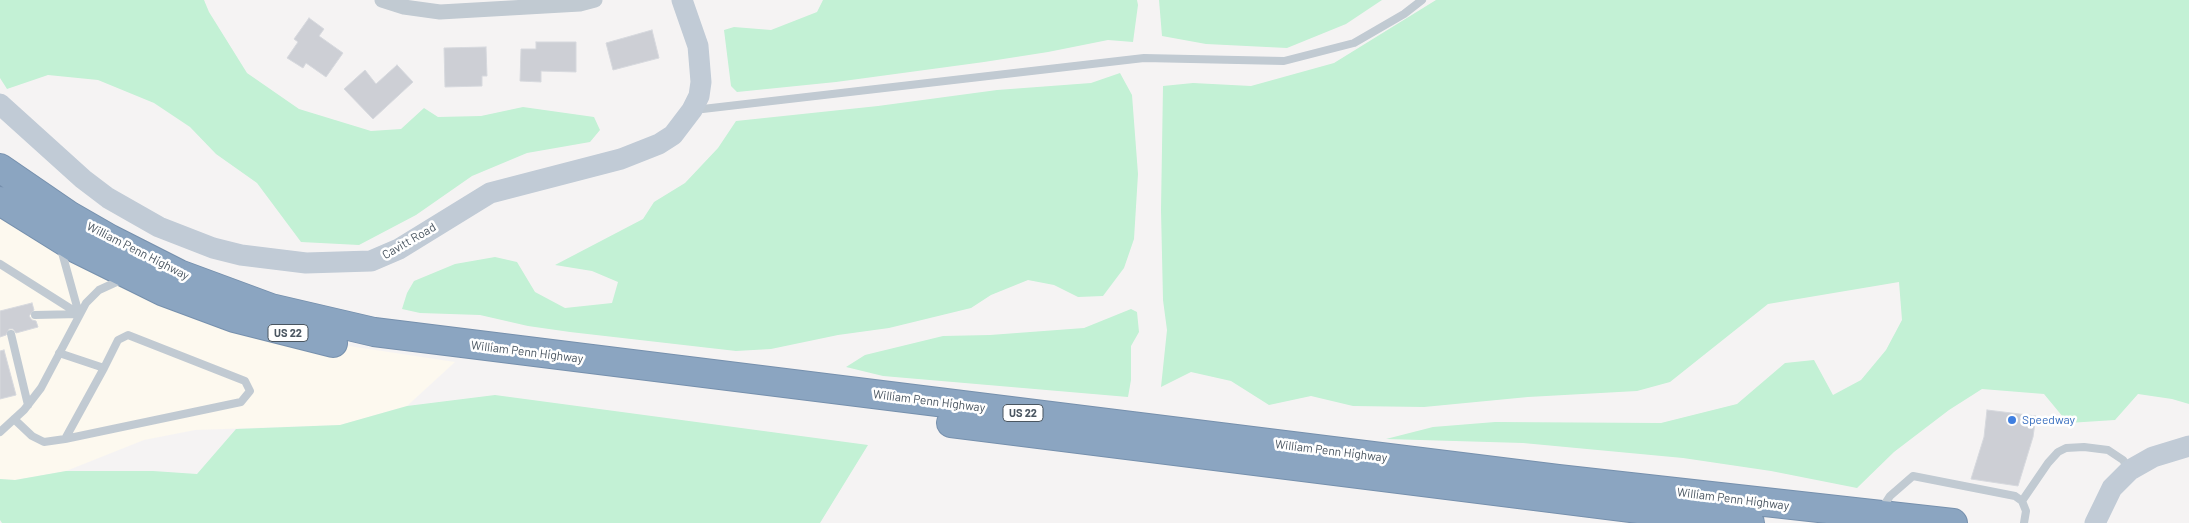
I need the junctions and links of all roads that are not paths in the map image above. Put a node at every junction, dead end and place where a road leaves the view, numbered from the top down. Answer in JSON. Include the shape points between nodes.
{"nodes":[{"id":1,"x":382,"y":0,"type":"edge"},
{"id":2,"x":595,"y":0,"type":"edge"},
{"id":3,"x":682,"y":0,"type":"edge"},
{"id":4,"x":1422,"y":0,"type":"edge"},
{"id":5,"x":0,"y":104,"type":"edge"},
{"id":6,"x":692,"y":110,"type":"junction"},
{"id":7,"x":0,"y":168,"type":"edge"},
{"id":8,"x":0,"y":201,"type":"edge"},
{"id":9,"x":51,"y":234,"type":"junction"},
{"id":10,"x":0,"y":264,"type":"edge"},
{"id":11,"x":129,"y":277,"type":"junction"},
{"id":12,"x":79,"y":314,"type":"junction"},
{"id":13,"x":35,"y":315,"type":"dead end"},
{"id":14,"x":12,"y":334,"type":"dead end"},
{"id":15,"x":59,"y":353,"type":"junction"},
{"id":16,"x":104,"y":368,"type":"junction"},
{"id":17,"x":28,"y":406,"type":"junction"},
{"id":18,"x":14,"y":419,"type":"junction"},
{"id":19,"x":0,"y":432,"type":"edge"},
{"id":20,"x":65,"y":439,"type":"junction"},
{"id":21,"x":2189,"y":446,"type":"edge"},
{"id":22,"x":2130,"y":470,"type":"junction"},
{"id":23,"x":2022,"y":501,"type":"junction"},
{"id":24,"x":1877,"y":516,"type":"junction"},
{"id":25,"x":1750,"y":523,"type":"edge"},
{"id":26,"x":1953,"y":523,"type":"edge"},
{"id":27,"x":2024,"y":523,"type":"edge"},
{"id":28,"x":2095,"y":523,"type":"edge"}],
"edges":[{"from":1,"to":2,"type":"street","via":[[440,12],[580,4]]},
{"from":3,"to":6,"type":"street","name":"Cavitt Road","via":[[698,46],[701,67],[699,96]]},
{"from":4,"to":6,"type":"lane","via":[[1354,43],[1284,61],[1144,58]]},
{"from":5,"to":6,"type":"street","name":"Cavitt Road","via":[[83,179],[108,198],[159,227],[241,255],[339,264],[372,261],[385,256],[490,193],[621,159],[651,147],[672,135]]},
{"from":7,"to":24,"type":"highway","name":"William Penn Highway","number":"US 22","via":[[78,220],[179,274],[271,308],[374,332]]},
{"from":8,"to":9,"type":"highway","name":"William Penn Highway","number":"US 22"},
{"from":9,"to":11,"type":"highway","name":"William Penn Highway","number":"US 22"},
{"from":9,"to":12,"type":"lane","via":[[64,255]]},
{"from":10,"to":12,"type":"lane"},
{"from":11,"to":12,"type":"lane","via":[[99,290]]},
{"from":11,"to":25,"type":"highway","name":"William Penn Highway","number":"US 22","via":[[201,307],[258,325],[400,355]]},
{"from":12,"to":13,"type":"lane"},
{"from":12,"to":15,"type":"lane"},
{"from":14,"to":17,"type":"lane"},
{"from":15,"to":16,"type":"lane"},
{"from":15,"to":17,"type":"lane"},
{"from":16,"to":20,"type":"lane"},
{"from":16,"to":20,"type":"lane","via":[[118,340],[128,335],[245,382],[250,391],[241,402]]},
{"from":17,"to":18,"type":"lane"},
{"from":18,"to":19,"type":"lane"},
{"from":18,"to":20,"type":"lane","via":[[32,436],[44,442]]},
{"from":21,"to":22,"type":"street","via":[[2154,457]]},
{"from":22,"to":23,"type":"lane","via":[[2108,450],[2066,448],[2048,463]]},
{"from":22,"to":28,"type":"street","via":[[2112,488]]},
{"from":23,"to":24,"type":"lane","via":[[2016,496],[1913,476],[1890,496]]},
{"from":23,"to":27,"type":"lane","via":[[2026,512]]},
{"from":24,"to":26,"type":"highway","name":"William Penn Highway","number":"US 22"}]}
